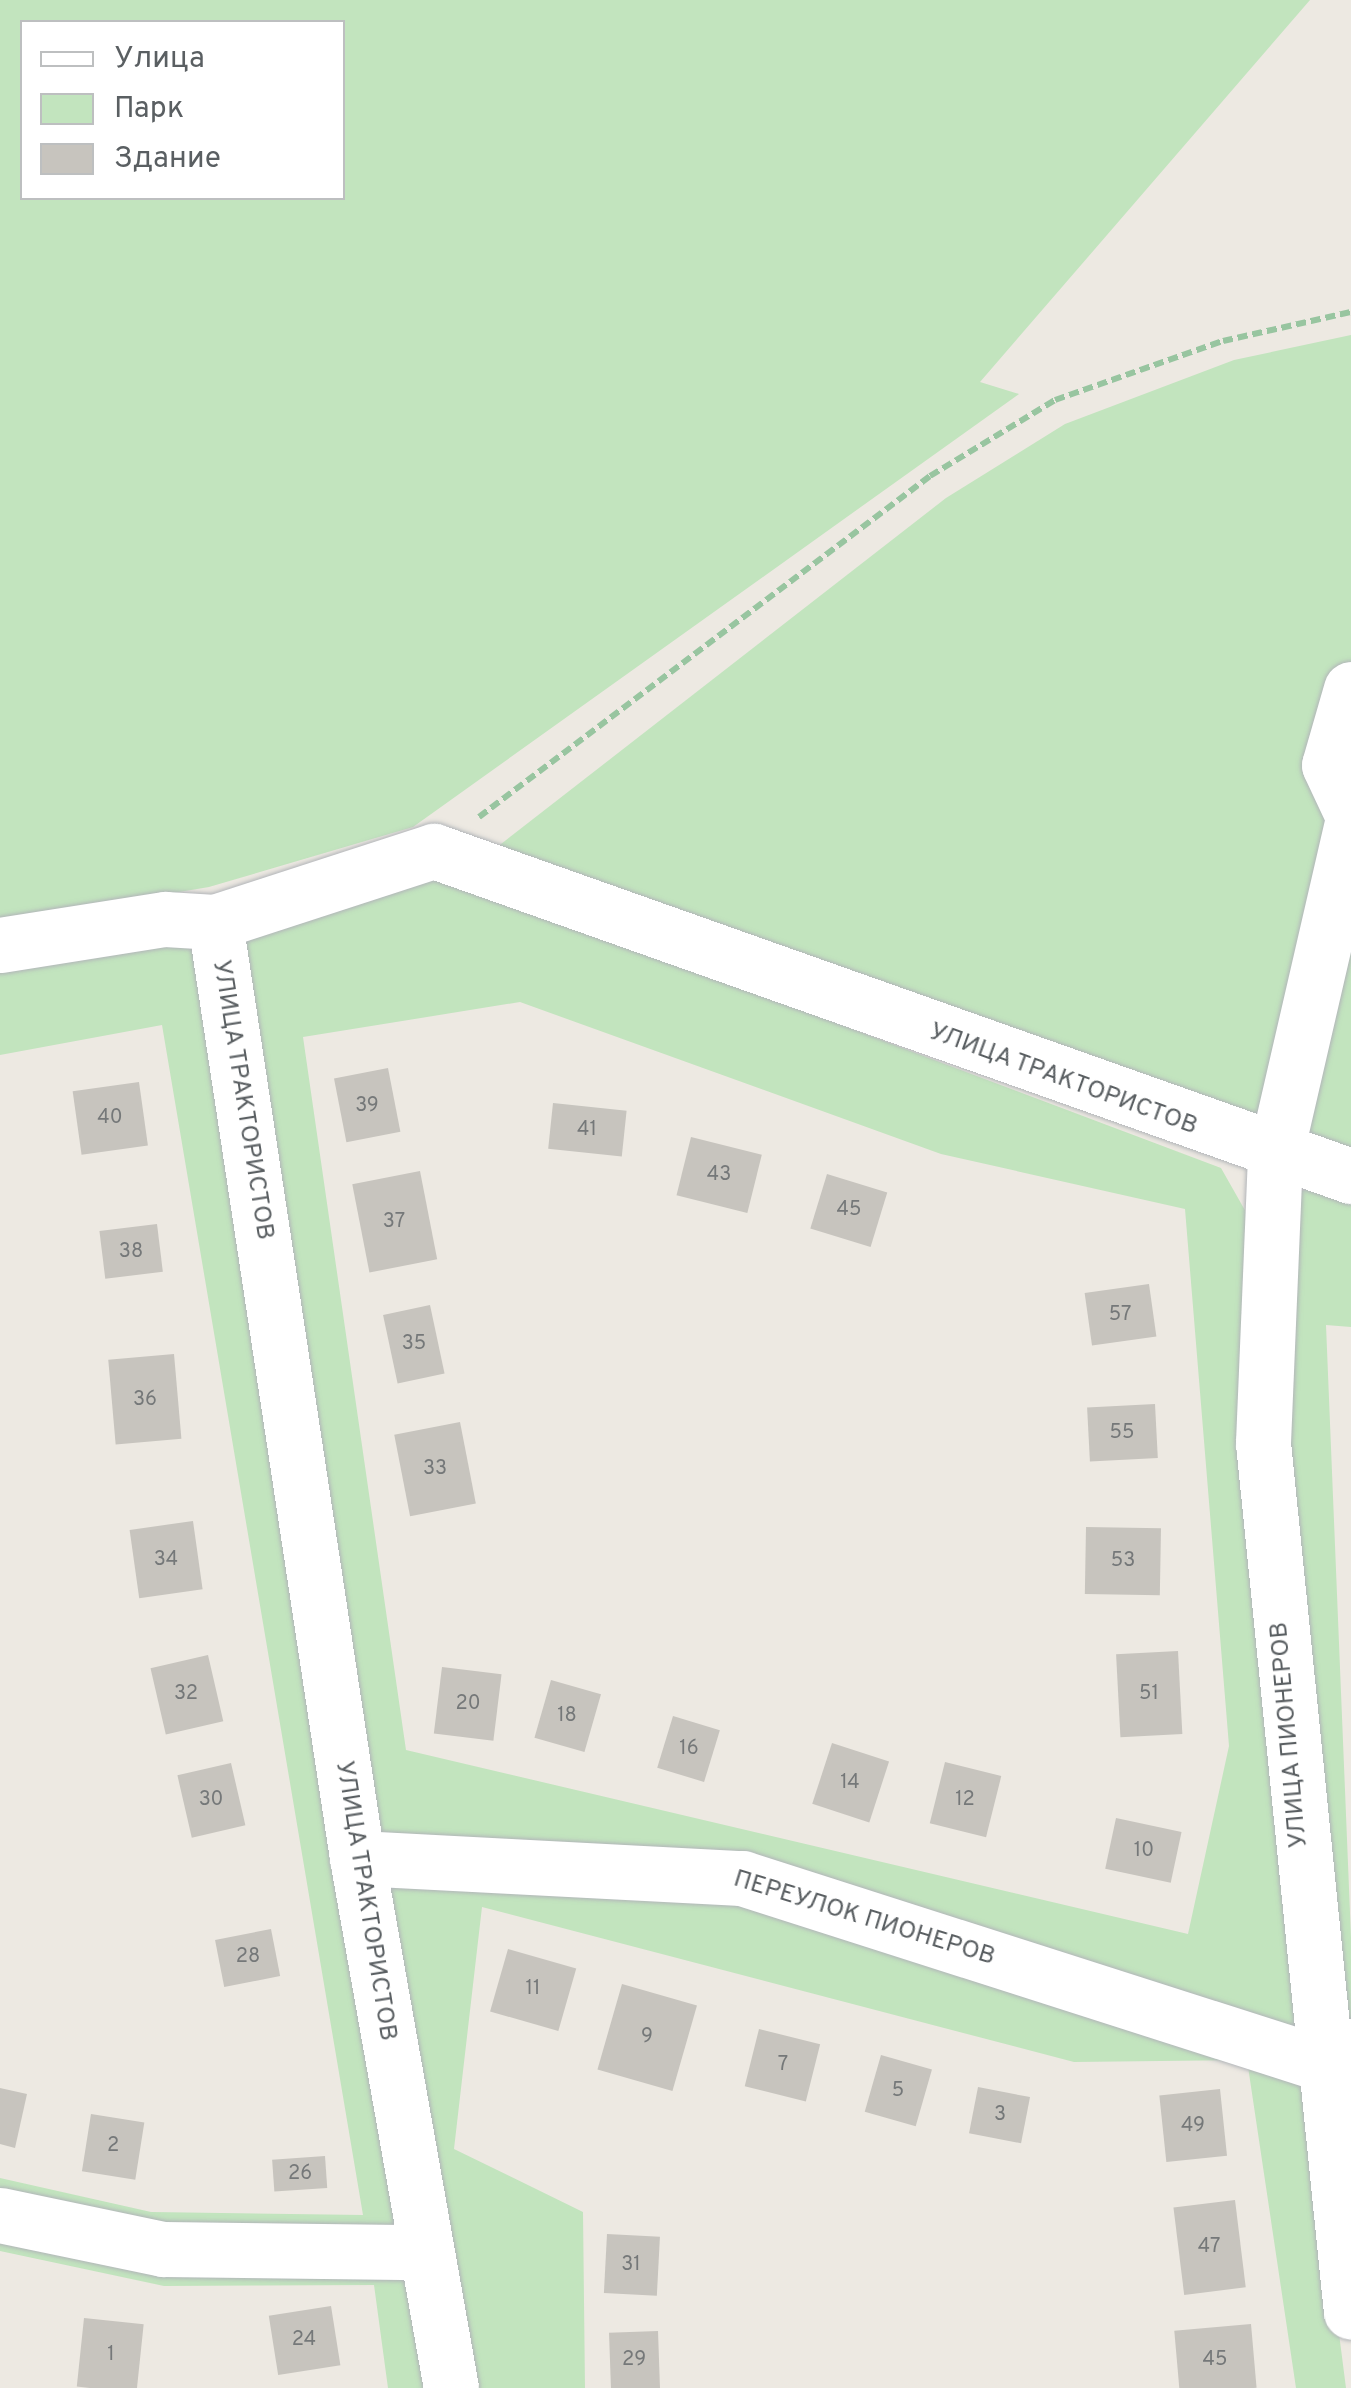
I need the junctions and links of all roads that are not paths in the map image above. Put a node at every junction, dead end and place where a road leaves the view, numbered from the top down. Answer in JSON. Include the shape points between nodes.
{"nodes":[{"id":1,"x":1351,"y":688,"type":"edge"},
{"id":2,"x":1351,"y":812,"type":"edge"},
{"id":3,"x":1351,"y":827,"type":"edge"},
{"id":4,"x":215,"y":922,"type":"junction"},
{"id":5,"x":0,"y":945,"type":"edge"},
{"id":6,"x":1275,"y":1156,"type":"junction"},
{"id":7,"x":1351,"y":1176,"type":"edge"},
{"id":8,"x":356,"y":1858,"type":"junction"},
{"id":9,"x":1335,"y":2054,"type":"edge"},
{"id":10,"x":0,"y":2216,"type":"edge"},
{"id":11,"x":422,"y":2252,"type":"junction"},
{"id":12,"x":1351,"y":2312,"type":"edge"},
{"id":13,"x":451,"y":2388,"type":"edge"}],
"edges":[{"from":1,"to":2,"type":"street","via":[[1329,765]]},
{"from":3,"to":6,"type":"street","name":"УЛИЦА ПИОНЕРОВ"},
{"from":4,"to":5,"type":"street","via":[[165,919]]},
{"from":4,"to":6,"type":"street","name":"УЛИЦА ТРАКТОРИСТОВ","via":[[434,851]]},
{"from":4,"to":8,"type":"street","name":"УЛИЦА ТРАКТОРИСТОВ"},
{"from":6,"to":7,"type":"street","name":"УЛИЦА ТРАКТОРИСТОВ"},
{"from":6,"to":9,"type":"street","name":"УЛИЦА ПИОНЕРОВ","via":[[1263,1443]]},
{"from":8,"to":9,"type":"street","name":"ПЕРЕУЛОК ПИОНЕРОВ","via":[[742,1878]]},
{"from":8,"to":11,"type":"street","name":"УЛИЦА ТРАКТОРИСТОВ"},
{"from":9,"to":12,"type":"street","name":"УЛИЦА ПИОНЕРОВ"},
{"from":10,"to":11,"type":"street","via":[[164,2249]]},
{"from":11,"to":13,"type":"street","name":"УЛИЦА ТРАКТОРИСТОВ"}]}
